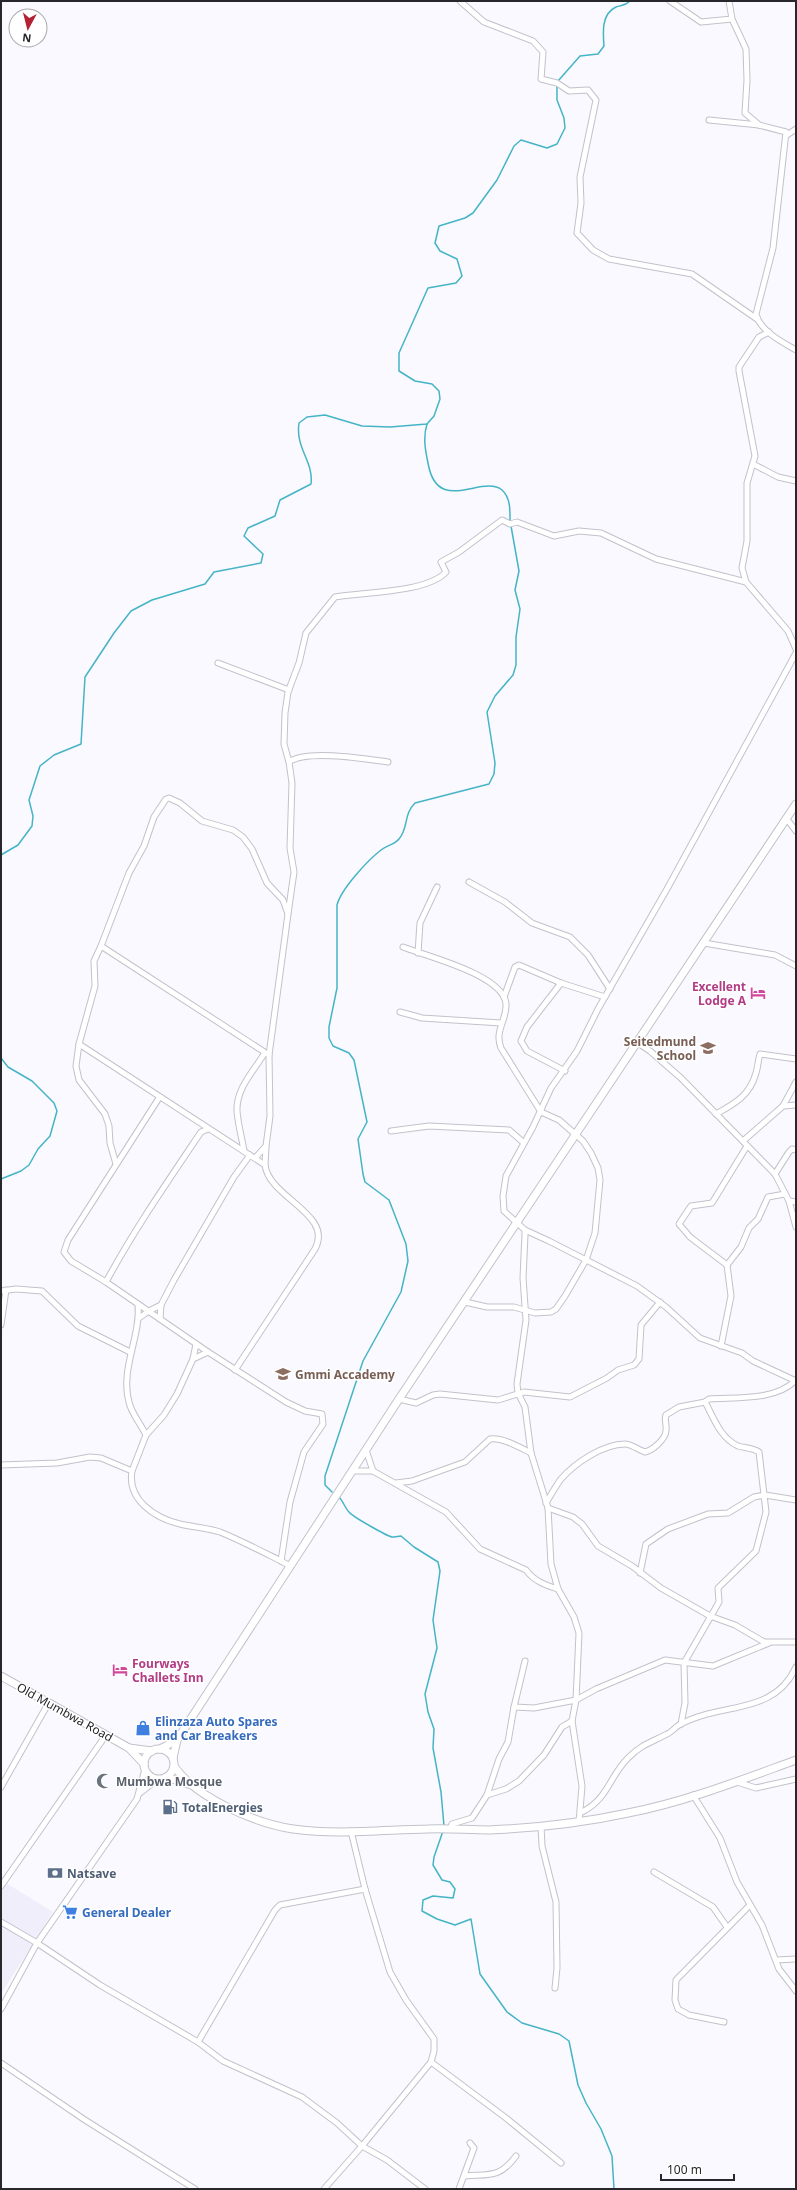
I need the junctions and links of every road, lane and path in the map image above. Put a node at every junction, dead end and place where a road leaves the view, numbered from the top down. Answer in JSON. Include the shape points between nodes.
{"nodes":[{"id":1,"x":460,"y":1,"type":"edge"},
{"id":2,"x":670,"y":1,"type":"edge"},
{"id":3,"x":729,"y":1,"type":"edge"},
{"id":4,"x":732,"y":19,"type":"junction"},
{"id":5,"x":709,"y":120,"type":"dead end"},
{"id":6,"x":759,"y":125,"type":"junction"},
{"id":7,"x":796,"y":129,"type":"edge"},
{"id":8,"x":786,"y":136,"type":"junction"},
{"id":9,"x":757,"y":319,"type":"junction"},
{"id":10,"x":769,"y":332,"type":"junction"},
{"id":11,"x":796,"y":350,"type":"edge"},
{"id":12,"x":753,"y":464,"type":"junction"},
{"id":13,"x":796,"y":481,"type":"edge"},
{"id":14,"x":746,"y":582,"type":"junction"},
{"id":15,"x":796,"y":650,"type":"edge"},
{"id":16,"x":796,"y":653,"type":"edge"},
{"id":17,"x":218,"y":663,"type":"dead end"},
{"id":18,"x":289,"y":690,"type":"junction"},
{"id":19,"x":289,"y":762,"type":"junction"},
{"id":20,"x":388,"y":762,"type":"dead end"},
{"id":21,"x":796,"y":804,"type":"edge"},
{"id":22,"x":786,"y":818,"type":"junction"},
{"id":23,"x":796,"y":831,"type":"edge"},
{"id":24,"x":469,"y":882,"type":"dead end"},
{"id":25,"x":437,"y":887,"type":"dead end"},
{"id":26,"x":288,"y":914,"type":"junction"},
{"id":27,"x":704,"y":943,"type":"junction"},
{"id":28,"x":101,"y":946,"type":"junction"},
{"id":29,"x":403,"y":947,"type":"dead end"},
{"id":30,"x":418,"y":953,"type":"junction"},
{"id":31,"x":796,"y":966,"type":"edge"},
{"id":32,"x":561,"y":983,"type":"junction"},
{"id":33,"x":610,"y":989,"type":"junction"},
{"id":34,"x":504,"y":997,"type":"junction"},
{"id":35,"x":605,"y":997,"type":"junction"},
{"id":36,"x":400,"y":1012,"type":"dead end"},
{"id":37,"x":501,"y":1023,"type":"junction"},
{"id":38,"x":638,"y":1043,"type":"junction"},
{"id":39,"x":79,"y":1044,"type":"junction"},
{"id":40,"x":266,"y":1054,"type":"junction"},
{"id":41,"x":796,"y":1060,"type":"edge"},
{"id":42,"x":565,"y":1071,"type":"junction"},
{"id":43,"x":796,"y":1082,"type":"edge"},
{"id":44,"x":159,"y":1098,"type":"junction"},
{"id":45,"x":783,"y":1106,"type":"junction"},
{"id":46,"x":796,"y":1106,"type":"edge"},
{"id":47,"x":540,"y":1112,"type":"junction"},
{"id":48,"x":716,"y":1114,"type":"junction"},
{"id":49,"x":199,"y":1123,"type":"junction"},
{"id":50,"x":208,"y":1129,"type":"junction"},
{"id":51,"x":391,"y":1131,"type":"dead end"},
{"id":52,"x":201,"y":1132,"type":"junction"},
{"id":53,"x":576,"y":1134,"type":"junction"},
{"id":54,"x":743,"y":1141,"type":"junction"},
{"id":55,"x":524,"y":1143,"type":"junction"},
{"id":56,"x":266,"y":1146,"type":"junction"},
{"id":57,"x":747,"y":1146,"type":"junction"},
{"id":58,"x":796,"y":1150,"type":"edge"},
{"id":59,"x":244,"y":1151,"type":"junction"},
{"id":60,"x":253,"y":1156,"type":"junction"},
{"id":61,"x":116,"y":1164,"type":"junction"},
{"id":62,"x":265,"y":1164,"type":"junction"},
{"id":63,"x":775,"y":1174,"type":"junction"},
{"id":64,"x":785,"y":1194,"type":"junction"},
{"id":65,"x":789,"y":1201,"type":"junction"},
{"id":66,"x":796,"y":1202,"type":"edge"},
{"id":67,"x":516,"y":1224,"type":"junction"},
{"id":68,"x":796,"y":1227,"type":"edge"},
{"id":69,"x":525,"y":1230,"type":"junction"},
{"id":70,"x":586,"y":1260,"type":"junction"},
{"id":71,"x":727,"y":1265,"type":"junction"},
{"id":72,"x":106,"y":1282,"type":"junction"},
{"id":73,"x":4,"y":1290,"type":"edge"},
{"id":74,"x":465,"y":1302,"type":"junction"},
{"id":75,"x":660,"y":1302,"type":"junction"},
{"id":76,"x":138,"y":1304,"type":"junction"},
{"id":77,"x":161,"y":1305,"type":"junction"},
{"id":78,"x":526,"y":1309,"type":"junction"},
{"id":79,"x":149,"y":1310,"type":"junction"},
{"id":80,"x":139,"y":1318,"type":"junction"},
{"id":81,"x":160,"y":1319,"type":"junction"},
{"id":82,"x":1,"y":1325,"type":"edge"},
{"id":83,"x":196,"y":1344,"type":"junction"},
{"id":84,"x":721,"y":1346,"type":"junction"},
{"id":85,"x":130,"y":1352,"type":"junction"},
{"id":86,"x":208,"y":1352,"type":"junction"},
{"id":87,"x":193,"y":1359,"type":"junction"},
{"id":88,"x":236,"y":1370,"type":"junction"},
{"id":89,"x":795,"y":1381,"type":"edge"},
{"id":90,"x":518,"y":1393,"type":"junction"},
{"id":91,"x":399,"y":1399,"type":"junction"},
{"id":92,"x":705,"y":1402,"type":"junction"},
{"id":93,"x":146,"y":1435,"type":"junction"},
{"id":94,"x":366,"y":1450,"type":"junction"},
{"id":95,"x":531,"y":1452,"type":"junction"},
{"id":96,"x":1,"y":1465,"type":"edge"},
{"id":97,"x":132,"y":1471,"type":"junction"},
{"id":98,"x":353,"y":1471,"type":"junction"},
{"id":99,"x":374,"y":1471,"type":"junction"},
{"id":100,"x":396,"y":1483,"type":"junction"},
{"id":101,"x":765,"y":1495,"type":"junction"},
{"id":102,"x":796,"y":1500,"type":"edge"},
{"id":103,"x":546,"y":1503,"type":"junction"},
{"id":104,"x":548,"y":1508,"type":"junction"},
{"id":105,"x":281,"y":1560,"type":"junction"},
{"id":106,"x":290,"y":1566,"type":"junction"},
{"id":107,"x":640,"y":1573,"type":"junction"},
{"id":108,"x":558,"y":1589,"type":"junction"},
{"id":109,"x":710,"y":1616,"type":"junction"},
{"id":110,"x":796,"y":1642,"type":"edge"},
{"id":111,"x":769,"y":1643,"type":"junction"},
{"id":112,"x":525,"y":1661,"type":"dead end"},
{"id":113,"x":684,"y":1663,"type":"junction"},
{"id":114,"x":796,"y":1667,"type":"edge"},
{"id":115,"x":1,"y":1676,"type":"edge"},
{"id":116,"x":576,"y":1700,"type":"junction"},
{"id":117,"x":48,"y":1704,"type":"junction"},
{"id":118,"x":514,"y":1707,"type":"junction"},
{"id":119,"x":572,"y":1721,"type":"junction"},
{"id":120,"x":681,"y":1724,"type":"junction"},
{"id":121,"x":106,"y":1735,"type":"junction"},
{"id":122,"x":177,"y":1740,"type":"junction"},
{"id":123,"x":129,"y":1748,"type":"junction"},
{"id":124,"x":156,"y":1750,"type":"junction"},
{"id":125,"x":796,"y":1760,"type":"edge"},
{"id":126,"x":174,"y":1762,"type":"junction"},
{"id":127,"x":144,"y":1767,"type":"junction"},
{"id":128,"x":166,"y":1777,"type":"junction"},
{"id":129,"x":158,"y":1779,"type":"junction"},
{"id":130,"x":796,"y":1779,"type":"edge"},
{"id":131,"x":737,"y":1782,"type":"junction"},
{"id":132,"x":192,"y":1785,"type":"junction"},
{"id":133,"x":1,"y":1787,"type":"edge"},
{"id":134,"x":140,"y":1793,"type":"junction"},
{"id":135,"x":487,"y":1795,"type":"junction"},
{"id":136,"x":693,"y":1796,"type":"junction"},
{"id":137,"x":582,"y":1812,"type":"junction"},
{"id":138,"x":580,"y":1822,"type":"junction"},
{"id":139,"x":540,"y":1826,"type":"junction"},
{"id":140,"x":445,"y":1829,"type":"junction"},
{"id":141,"x":351,"y":1831,"type":"junction"},
{"id":142,"x":654,"y":1872,"type":"dead end"},
{"id":143,"x":1,"y":1886,"type":"edge"},
{"id":144,"x":365,"y":1889,"type":"junction"},
{"id":145,"x":750,"y":1905,"type":"junction"},
{"id":146,"x":1,"y":1922,"type":"edge"},
{"id":147,"x":728,"y":1927,"type":"junction"},
{"id":148,"x":37,"y":1943,"type":"junction"},
{"id":149,"x":796,"y":1959,"type":"edge"},
{"id":150,"x":776,"y":1960,"type":"junction"},
{"id":151,"x":555,"y":1988,"type":"dead end"},
{"id":152,"x":796,"y":1992,"type":"edge"},
{"id":153,"x":1,"y":2009,"type":"edge"},
{"id":154,"x":724,"y":2022,"type":"dead end"},
{"id":155,"x":198,"y":2042,"type":"junction"},
{"id":156,"x":431,"y":2062,"type":"junction"},
{"id":157,"x":1,"y":2064,"type":"edge"},
{"id":158,"x":470,"y":2143,"type":"dead end"},
{"id":159,"x":362,"y":2146,"type":"junction"},
{"id":160,"x":516,"y":2156,"type":"dead end"},
{"id":161,"x":561,"y":2163,"type":"dead end"},
{"id":162,"x":464,"y":2176,"type":"junction"},
{"id":163,"x":195,"y":2189,"type":"edge"},
{"id":164,"x":324,"y":2189,"type":"edge"},
{"id":165,"x":425,"y":2189,"type":"edge"},
{"id":166,"x":459,"y":2189,"type":"edge"}],
"edges":[{"from":1,"to":9,"type":"street","via":[[484,22],[532,41],[544,52],[541,79],[557,83],[569,90],[588,90],[596,100],[580,177],[581,203],[577,234],[593,250],[609,259],[692,274]]},
{"from":2,"to":4,"type":"street","via":[[701,22]]},
{"from":3,"to":4,"type":"street"},
{"from":4,"to":6,"type":"street","via":[[746,49],[744,113]]},
{"from":5,"to":6,"type":"street"},
{"from":6,"to":8,"type":"street","via":[[783,130]]},
{"from":7,"to":8,"type":"street"},
{"from":8,"to":9,"type":"street","via":[[782,151],[773,248],[757,308]]},
{"from":9,"to":10,"type":"street"},
{"from":10,"to":11,"type":"street"},
{"from":10,"to":12,"type":"street","via":[[759,337],[739,367],[754,447]]},
{"from":12,"to":13,"type":"street","via":[[778,477]]},
{"from":12,"to":14,"type":"street","via":[[747,483],[747,541],[742,568]]},
{"from":14,"to":15,"type":"street","via":[[778,618],[791,637]]},
{"from":14,"to":18,"type":"street","via":[[656,559],[601,533],[579,531],[554,536],[517,522],[510,524],[502,520],[441,562],[446,572],[440,578],[402,589],[332,598],[306,633]]},
{"from":16,"to":33,"type":"street"},
{"from":17,"to":18,"type":"street"},
{"from":18,"to":19,"type":"street","via":[[283,735]]},
{"from":19,"to":20,"type":"street","via":[[297,757],[329,756]]},
{"from":19,"to":26,"type":"street","via":[[292,783],[290,848],[294,872]]},
{"from":21,"to":22,"type":"main road"},
{"from":22,"to":23,"type":"street"},
{"from":22,"to":27,"type":"main road"},
{"from":24,"to":33,"type":"street","via":[[505,902],[532,923],[570,937],[588,955]]},
{"from":25,"to":30,"type":"street","via":[[420,923]]},
{"from":26,"to":28,"type":"street","via":[[282,900],[267,883],[252,849],[243,837],[233,830],[202,821],[180,803],[169,798],[154,817]]},
{"from":26,"to":40,"type":"street"},
{"from":27,"to":31,"type":"street","via":[[775,955]]},
{"from":27,"to":38,"type":"main road"},
{"from":28,"to":39,"type":"street","via":[[94,961],[95,986]]},
{"from":28,"to":40,"type":"street"},
{"from":29,"to":30,"type":"street"},
{"from":30,"to":34,"type":"street","via":[[466,970],[493,984]]},
{"from":32,"to":34,"type":"street","via":[[517,965]]},
{"from":32,"to":35,"type":"street"},
{"from":32,"to":42,"type":"street","via":[[527,1027],[521,1041],[528,1051]]},
{"from":33,"to":35,"type":"street"},
{"from":34,"to":37,"type":"street","via":[[506,1004]]},
{"from":35,"to":42,"type":"street"},
{"from":36,"to":37,"type":"street","via":[[422,1018]]},
{"from":37,"to":47,"type":"street","via":[[498,1036],[501,1048]]},
{"from":38,"to":48,"type":"street","via":[[681,1078]]},
{"from":38,"to":53,"type":"main road"},
{"from":39,"to":44,"type":"street"},
{"from":39,"to":61,"type":"street","via":[[76,1066],[79,1080],[104,1114],[109,1126],[110,1143]]},
{"from":40,"to":56,"type":"street","via":[[270,1108]]},
{"from":40,"to":59,"type":"street","via":[[245,1081],[240,1093],[237,1113]]},
{"from":41,"to":48,"type":"street","via":[[760,1054],[754,1082],[747,1093],[740,1101]]},
{"from":42,"to":47,"type":"street","via":[[551,1088]]},
{"from":43,"to":45,"type":"street"},
{"from":44,"to":49,"type":"street"},
{"from":44,"to":61,"type":"street"},
{"from":45,"to":46,"type":"street"},
{"from":45,"to":54,"type":"street"},
{"from":47,"to":53,"type":"street","via":[[559,1120]]},
{"from":47,"to":55,"type":"street"},
{"from":48,"to":54,"type":"street"},
{"from":49,"to":50,"type":"street"},
{"from":49,"to":52,"type":"street"},
{"from":50,"to":52,"type":"street"},
{"from":50,"to":59,"type":"street"},
{"from":51,"to":55,"type":"street","via":[[429,1126],[509,1130]]},
{"from":52,"to":72,"type":"street","via":[[133,1234]]},
{"from":53,"to":67,"type":"main road"},
{"from":53,"to":70,"type":"street","via":[[591,1153],[600,1180],[595,1233]]},
{"from":54,"to":57,"type":"street"},
{"from":55,"to":67,"type":"street","via":[[506,1176],[503,1196],[504,1211]]},
{"from":56,"to":60,"type":"street"},
{"from":56,"to":62,"type":"street"},
{"from":57,"to":63,"type":"street"},
{"from":57,"to":71,"type":"street","via":[[712,1202],[690,1206],[679,1224]]},
{"from":58,"to":63,"type":"street","via":[[790,1150]]},
{"from":59,"to":60,"type":"street"},
{"from":60,"to":62,"type":"street"},
{"from":60,"to":77,"type":"street","via":[[234,1177]]},
{"from":61,"to":72,"type":"street","via":[[68,1240],[64,1252],[71,1261]]},
{"from":62,"to":88,"type":"street","via":[[269,1178],[292,1203],[312,1218],[318,1238],[314,1249]]},
{"from":63,"to":64,"type":"street"},
{"from":64,"to":65,"type":"street"},
{"from":64,"to":71,"type":"street","via":[[768,1197],[758,1220],[749,1228],[741,1247]]},
{"from":65,"to":66,"type":"street"},
{"from":65,"to":68,"type":"street"},
{"from":67,"to":69,"type":"street"},
{"from":67,"to":74,"type":"main road"},
{"from":69,"to":70,"type":"street"},
{"from":69,"to":78,"type":"street","via":[[523,1278]]},
{"from":70,"to":75,"type":"street","via":[[637,1286]]},
{"from":70,"to":78,"type":"street","via":[[556,1309],[542,1314]]},
{"from":71,"to":84,"type":"street","via":[[732,1296]]},
{"from":72,"to":76,"type":"street"},
{"from":73,"to":82,"type":"street"},
{"from":73,"to":85,"type":"street","via":[[42,1291],[78,1326]]},
{"from":74,"to":78,"type":"street","via":[[487,1307]]},
{"from":74,"to":91,"type":"main road"},
{"from":75,"to":84,"type":"street","via":[[700,1338]]},
{"from":75,"to":90,"type":"street","via":[[641,1325],[637,1363],[618,1370],[570,1397],[534,1392]]},
{"from":76,"to":79,"type":"street"},
{"from":76,"to":80,"type":"street"},
{"from":77,"to":79,"type":"street"},
{"from":77,"to":81,"type":"street"},
{"from":78,"to":90,"type":"street","via":[[517,1375]]},
{"from":79,"to":80,"type":"street"},
{"from":79,"to":81,"type":"street"},
{"from":80,"to":85,"type":"street"},
{"from":81,"to":83,"type":"street"},
{"from":83,"to":86,"type":"street"},
{"from":83,"to":87,"type":"street"},
{"from":84,"to":89,"type":"street","via":[[742,1353]]},
{"from":85,"to":93,"type":"street","via":[[127,1365],[129,1403]]},
{"from":86,"to":87,"type":"street"},
{"from":86,"to":88,"type":"street"},
{"from":87,"to":93,"type":"street","via":[[164,1415]]},
{"from":88,"to":105,"type":"street","via":[[286,1402],[305,1410],[319,1412],[324,1420],[304,1452],[290,1502]]},
{"from":89,"to":92,"type":"street","via":[[761,1396]]},
{"from":90,"to":91,"type":"street","via":[[505,1400],[440,1394],[434,1394],[416,1403]]},
{"from":90,"to":95,"type":"street","via":[[525,1407]]},
{"from":91,"to":94,"type":"main road"},
{"from":92,"to":101,"type":"street","via":[[720,1432],[729,1441],[759,1452]]},
{"from":92,"to":103,"type":"street","via":[[680,1407],[666,1415],[664,1438],[651,1450],[645,1452],[628,1445],[605,1448],[574,1466],[562,1478]]},
{"from":93,"to":97,"type":"street"},
{"from":94,"to":98,"type":"main road"},
{"from":94,"to":99,"type":"street"},
{"from":95,"to":100,"type":"street","via":[[495,1438],[490,1439],[465,1462],[412,1481]]},
{"from":95,"to":103,"type":"street"},
{"from":96,"to":97,"type":"street","via":[[57,1463],[90,1457],[113,1462]]},
{"from":97,"to":105,"type":"street","via":[[130,1482],[136,1498],[157,1515],[181,1524],[219,1532]]},
{"from":98,"to":99,"type":"street"},
{"from":98,"to":106,"type":"main road"},
{"from":99,"to":100,"type":"street"},
{"from":100,"to":108,"type":"street","via":[[449,1514],[483,1552],[526,1570],[543,1585]]},
{"from":101,"to":102,"type":"street"},
{"from":101,"to":107,"type":"street","via":[[748,1499],[728,1513],[708,1514],[658,1535],[646,1544]]},
{"from":101,"to":109,"type":"street","via":[[765,1520],[755,1554],[718,1588],[719,1602]]},
{"from":103,"to":104,"type":"street"},
{"from":104,"to":107,"type":"street","via":[[572,1517],[582,1524],[598,1546]]},
{"from":104,"to":108,"type":"street","via":[[551,1564]]},
{"from":105,"to":106,"type":"street"},
{"from":106,"to":122,"type":"main road"},
{"from":107,"to":109,"type":"street"},
{"from":108,"to":116,"type":"street","via":[[574,1617],[579,1633]]},
{"from":109,"to":111,"type":"street","via":[[735,1625]]},
{"from":109,"to":113,"type":"street"},
{"from":110,"to":111,"type":"street"},
{"from":111,"to":113,"type":"street","via":[[713,1666]]},
{"from":112,"to":118,"type":"street"},
{"from":113,"to":116,"type":"street","via":[[665,1660]]},
{"from":113,"to":120,"type":"street","via":[[685,1703]]},
{"from":114,"to":120,"type":"street","via":[[784,1686],[761,1702],[715,1711]]},
{"from":115,"to":117,"type":"main road","name":"Old Mumbwa Road"},
{"from":116,"to":118,"type":"street","via":[[534,1708]]},
{"from":116,"to":119,"type":"street"},
{"from":117,"to":121,"type":"main road","name":"Old Mumbwa Road"},
{"from":117,"to":133,"type":"street"},
{"from":118,"to":135,"type":"street","via":[[508,1742],[499,1759]]},
{"from":119,"to":135,"type":"street","via":[[562,1727],[544,1755],[519,1781],[506,1789]]},
{"from":119,"to":137,"type":"street","via":[[582,1786]]},
{"from":120,"to":137,"type":"street","via":[[665,1735],[645,1743],[629,1757],[602,1797]]},
{"from":121,"to":123,"type":"main road","name":"Old Mumbwa Road"},
{"from":121,"to":143,"type":"street"},
{"from":122,"to":124,"type":"main road"},
{"from":122,"to":126,"type":"main road"},
{"from":123,"to":124,"type":"main road"},
{"from":123,"to":127,"type":"main road"},
{"from":124,"to":126,"type":"main road","via":[[168,1751]]},
{"from":124,"to":127,"type":"main road","via":[[146,1756]]},
{"from":125,"to":131,"type":"main road"},
{"from":126,"to":128,"type":"main road","via":[[173,1770]]},
{"from":126,"to":132,"type":"main road","via":[[182,1776]]},
{"from":127,"to":129,"type":"main road","via":[[150,1776]]},
{"from":127,"to":134,"type":"street"},
{"from":128,"to":129,"type":"main road"},
{"from":128,"to":132,"type":"main road"},
{"from":129,"to":134,"type":"street"},
{"from":130,"to":131,"type":"street","via":[[756,1788]]},
{"from":131,"to":136,"type":"main road"},
{"from":132,"to":141,"type":"main road","via":[[208,1797],[254,1818],[292,1828]]},
{"from":134,"to":148,"type":"street"},
{"from":135,"to":140,"type":"street","via":[[472,1818]]},
{"from":136,"to":138,"type":"main road","via":[[630,1813]]},
{"from":136,"to":145,"type":"street","via":[[720,1838]]},
{"from":137,"to":138,"type":"street"},
{"from":138,"to":139,"type":"main road"},
{"from":139,"to":140,"type":"main road","via":[[488,1830]]},
{"from":139,"to":151,"type":"street","via":[[542,1846],[556,1902]]},
{"from":140,"to":141,"type":"main road"},
{"from":141,"to":144,"type":"street"},
{"from":142,"to":147,"type":"street","via":[[713,1907]]},
{"from":144,"to":155,"type":"street","via":[[280,1905]]},
{"from":144,"to":156,"type":"street","via":[[390,1972],[434,2039]]},
{"from":145,"to":147,"type":"street"},
{"from":145,"to":150,"type":"street","via":[[762,1925]]},
{"from":146,"to":148,"type":"street"},
{"from":147,"to":154,"type":"street","via":[[678,1976],[675,1990],[678,2009],[684,2013]]},
{"from":148,"to":153,"type":"street"},
{"from":148,"to":155,"type":"street","via":[[100,1985]]},
{"from":149,"to":150,"type":"street"},
{"from":150,"to":152,"type":"street","via":[[779,1969]]},
{"from":155,"to":159,"type":"street","via":[[223,2061],[302,2097],[337,2122]]},
{"from":156,"to":159,"type":"street"},
{"from":156,"to":161,"type":"street"},
{"from":157,"to":163,"type":"street"},
{"from":158,"to":162,"type":"street","via":[[474,2148]]},
{"from":159,"to":164,"type":"street"},
{"from":159,"to":165,"type":"street","via":[[387,2160]]},
{"from":160,"to":162,"type":"street","via":[[503,2171]]},
{"from":162,"to":166,"type":"street"}]}
